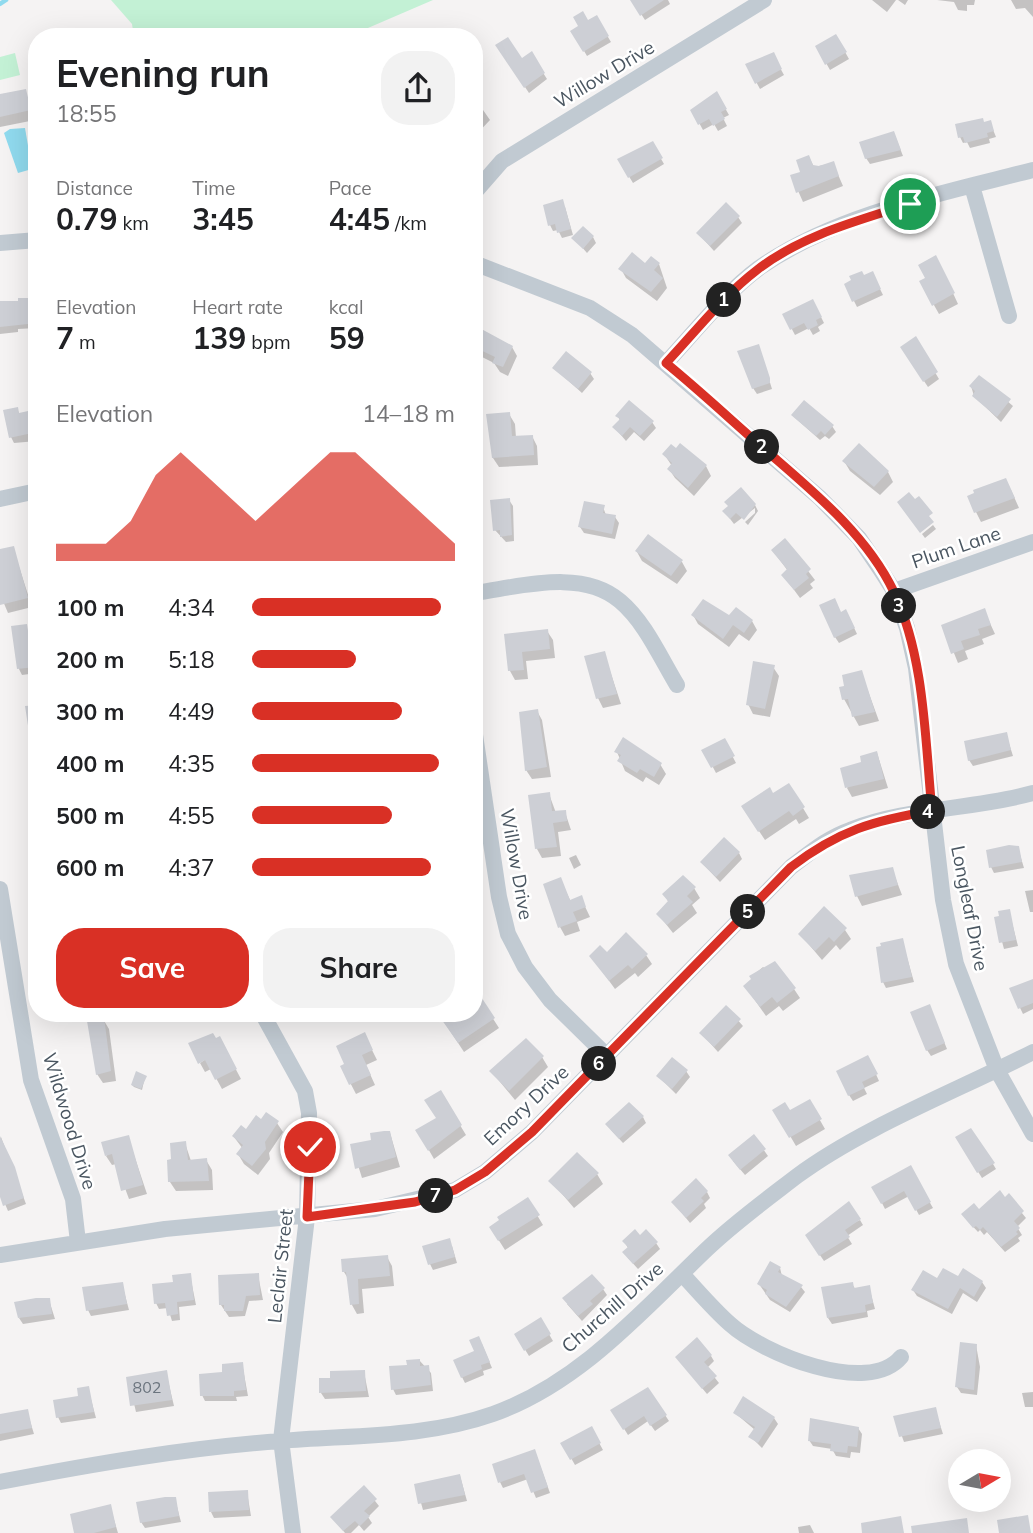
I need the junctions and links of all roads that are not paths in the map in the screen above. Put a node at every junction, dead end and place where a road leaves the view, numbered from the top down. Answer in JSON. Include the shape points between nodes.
{"nodes":[{"id":1,"x":764,"y":0,"type":"edge"},
{"id":2,"x":1033,"y":170,"type":"edge"},
{"id":3,"x":483,"y":183,"type":"edge"},
{"id":4,"x":972,"y":186,"type":"junction"},
{"id":5,"x":28,"y":241,"type":"edge"},
{"id":6,"x":0,"y":243,"type":"edge"},
{"id":7,"x":483,"y":266,"type":"edge"},
{"id":8,"x":1009,"y":316,"type":"dead end"},
{"id":9,"x":666,"y":363,"type":"junction"},
{"id":10,"x":28,"y":493,"type":"edge"},
{"id":11,"x":0,"y":499,"type":"edge"},
{"id":12,"x":1033,"y":542,"type":"edge"},
{"id":13,"x":894,"y":591,"type":"junction"},
{"id":14,"x":483,"y":592,"type":"edge"},
{"id":15,"x":677,"y":685,"type":"dead end"},
{"id":16,"x":483,"y":789,"type":"edge"},
{"id":17,"x":1033,"y":793,"type":"edge"},
{"id":18,"x":932,"y":811,"type":"junction"},
{"id":19,"x":0,"y":890,"type":"edge"},
{"id":20,"x":267,"y":1022,"type":"edge"},
{"id":21,"x":1033,"y":1052,"type":"edge"},
{"id":22,"x":607,"y":1056,"type":"junction"},
{"id":23,"x":997,"y":1070,"type":"junction"},
{"id":24,"x":1033,"y":1134,"type":"edge"},
{"id":25,"x":307,"y":1217,"type":"junction"},
{"id":26,"x":78,"y":1242,"type":"junction"},
{"id":27,"x":0,"y":1255,"type":"edge"},
{"id":28,"x":682,"y":1274,"type":"junction"},
{"id":29,"x":901,"y":1357,"type":"dead end"},
{"id":30,"x":281,"y":1440,"type":"junction"},
{"id":31,"x":0,"y":1482,"type":"edge"},
{"id":32,"x":293,"y":1533,"type":"edge"}],
"edges":[{"from":1,"to":3,"type":"street","name":"Willow Drive","via":[[502,161]]},
{"from":2,"to":4,"type":"street"},
{"from":4,"to":8,"type":"street"},
{"from":4,"to":9,"type":"street","via":[[827,230],[788,250],[729,295]]},
{"from":5,"to":6,"type":"street"},
{"from":7,"to":9,"type":"street","name":"Longleaf Drive","via":[[590,307]]},
{"from":9,"to":13,"type":"street","name":"Longleaf Drive","via":[[820,498],[859,538]]},
{"from":10,"to":11,"type":"street"},
{"from":12,"to":13,"type":"street","name":"Plum Lane"},
{"from":13,"to":18,"type":"street","name":"Longleaf Drive","via":[[916,668]]},
{"from":14,"to":15,"type":"street","via":[[576,583],[598,587],[619,600],[637,620]]},
{"from":16,"to":22,"type":"street","name":"Willow Drive","via":[[508,934],[550,1000]]},
{"from":17,"to":18,"type":"street","name":"Emory Drive"},
{"from":18,"to":22,"type":"street","name":"Emory Drive","via":[[885,818],[848,830],[791,867]]},
{"from":18,"to":23,"type":"street","name":"Longleaf Drive","via":[[956,964]]},
{"from":19,"to":26,"type":"street","name":"Wildwood Drive","via":[[31,1080],[73,1199]]},
{"from":20,"to":25,"type":"street","name":"Leclair Street","via":[[305,1091],[309,1113]]},
{"from":21,"to":23,"type":"street","name":"Churchill Drive"},
{"from":22,"to":25,"type":"street","name":"Emory Drive","via":[[532,1132],[485,1172],[455,1190],[376,1209]]},
{"from":23,"to":24,"type":"street","name":"Longleaf Drive"},
{"from":23,"to":28,"type":"street","name":"Churchill Drive","via":[[839,1149],[798,1175]]},
{"from":25,"to":26,"type":"street","name":"Emory Drive"},
{"from":25,"to":30,"type":"street","name":"Leclair Street"},
{"from":26,"to":27,"type":"street","name":"Emory Drive"},
{"from":28,"to":29,"type":"street","via":[[732,1326],[778,1354],[822,1368],[867,1373],[888,1369]]},
{"from":28,"to":30,"type":"street","name":"Churchill Drive","via":[[597,1353],[546,1388],[494,1414],[424,1431]]},
{"from":30,"to":31,"type":"street","name":"Churchill Drive","via":[[126,1457]]},
{"from":30,"to":32,"type":"street","name":"Leclair Street"}]}
